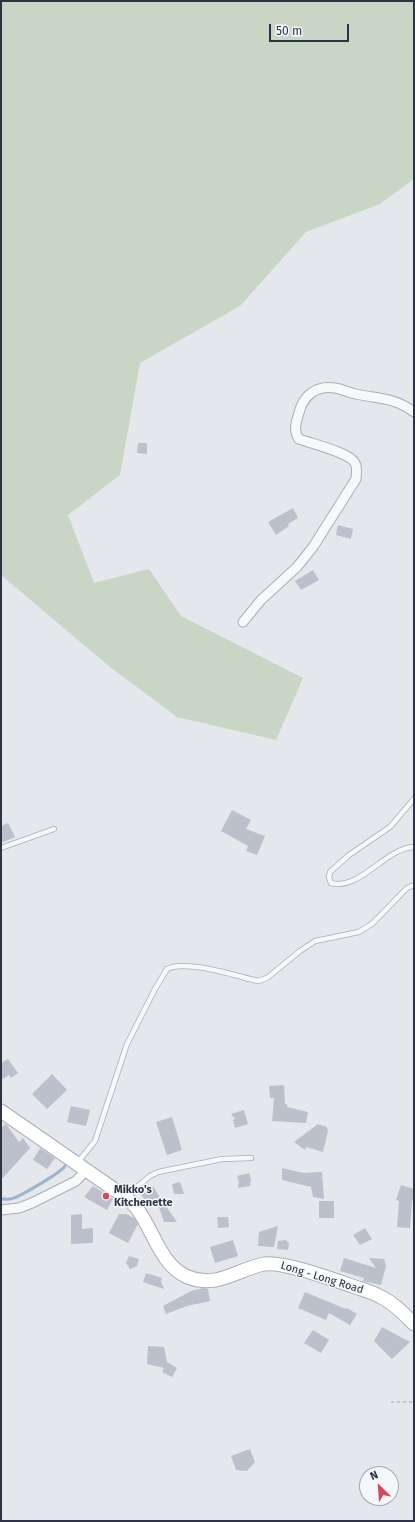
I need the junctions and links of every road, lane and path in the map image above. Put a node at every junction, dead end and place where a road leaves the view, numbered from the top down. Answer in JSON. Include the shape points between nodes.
{"nodes":[{"id":1,"x":414,"y":412,"type":"edge"},
{"id":2,"x":243,"y":622,"type":"dead end"},
{"id":3,"x":414,"y":799,"type":"edge"},
{"id":4,"x":54,"y":829,"type":"dead end"},
{"id":5,"x":414,"y":847,"type":"edge"},
{"id":6,"x":1,"y":848,"type":"edge"},
{"id":7,"x":414,"y":885,"type":"edge"},
{"id":8,"x":1,"y":1111,"type":"edge"},
{"id":9,"x":251,"y":1158,"type":"dead end"},
{"id":10,"x":82,"y":1166,"type":"junction"},
{"id":11,"x":125,"y":1197,"type":"junction"},
{"id":12,"x":1,"y":1210,"type":"edge"},
{"id":13,"x":414,"y":1324,"type":"edge"},
{"id":14,"x":391,"y":1402,"type":"dead end"},
{"id":15,"x":414,"y":1402,"type":"edge"}],
"edges":[{"from":1,"to":2,"type":"street","via":[[389,399],[354,394],[336,388],[324,387],[313,391],[304,399],[296,423],[297,436],[347,455],[356,466],[356,479],[313,547]]},
{"from":3,"to":5,"type":"lane","via":[[390,827],[349,855],[330,872],[331,883],[342,885],[366,873],[397,851]]},
{"from":4,"to":6,"type":"lane"},
{"from":7,"to":10,"type":"lane","via":[[407,888],[373,923],[359,932],[312,943],[261,980],[190,965],[167,969],[127,1044],[95,1141]]},
{"from":8,"to":10,"type":"main road","name":"Long - Long Road"},
{"from":9,"to":11,"type":"lane","via":[[222,1159],[158,1172]]},
{"from":10,"to":11,"type":"main road","name":"Long - Long Road"},
{"from":10,"to":12,"type":"street","via":[[76,1181],[32,1203],[19,1208]]},
{"from":11,"to":13,"type":"main road","name":"Long - Long Road","via":[[139,1210],[166,1258],[188,1277],[198,1280],[219,1280],[262,1264],[278,1264],[320,1275],[380,1296]]},
{"from":14,"to":15,"type":"path"}]}
